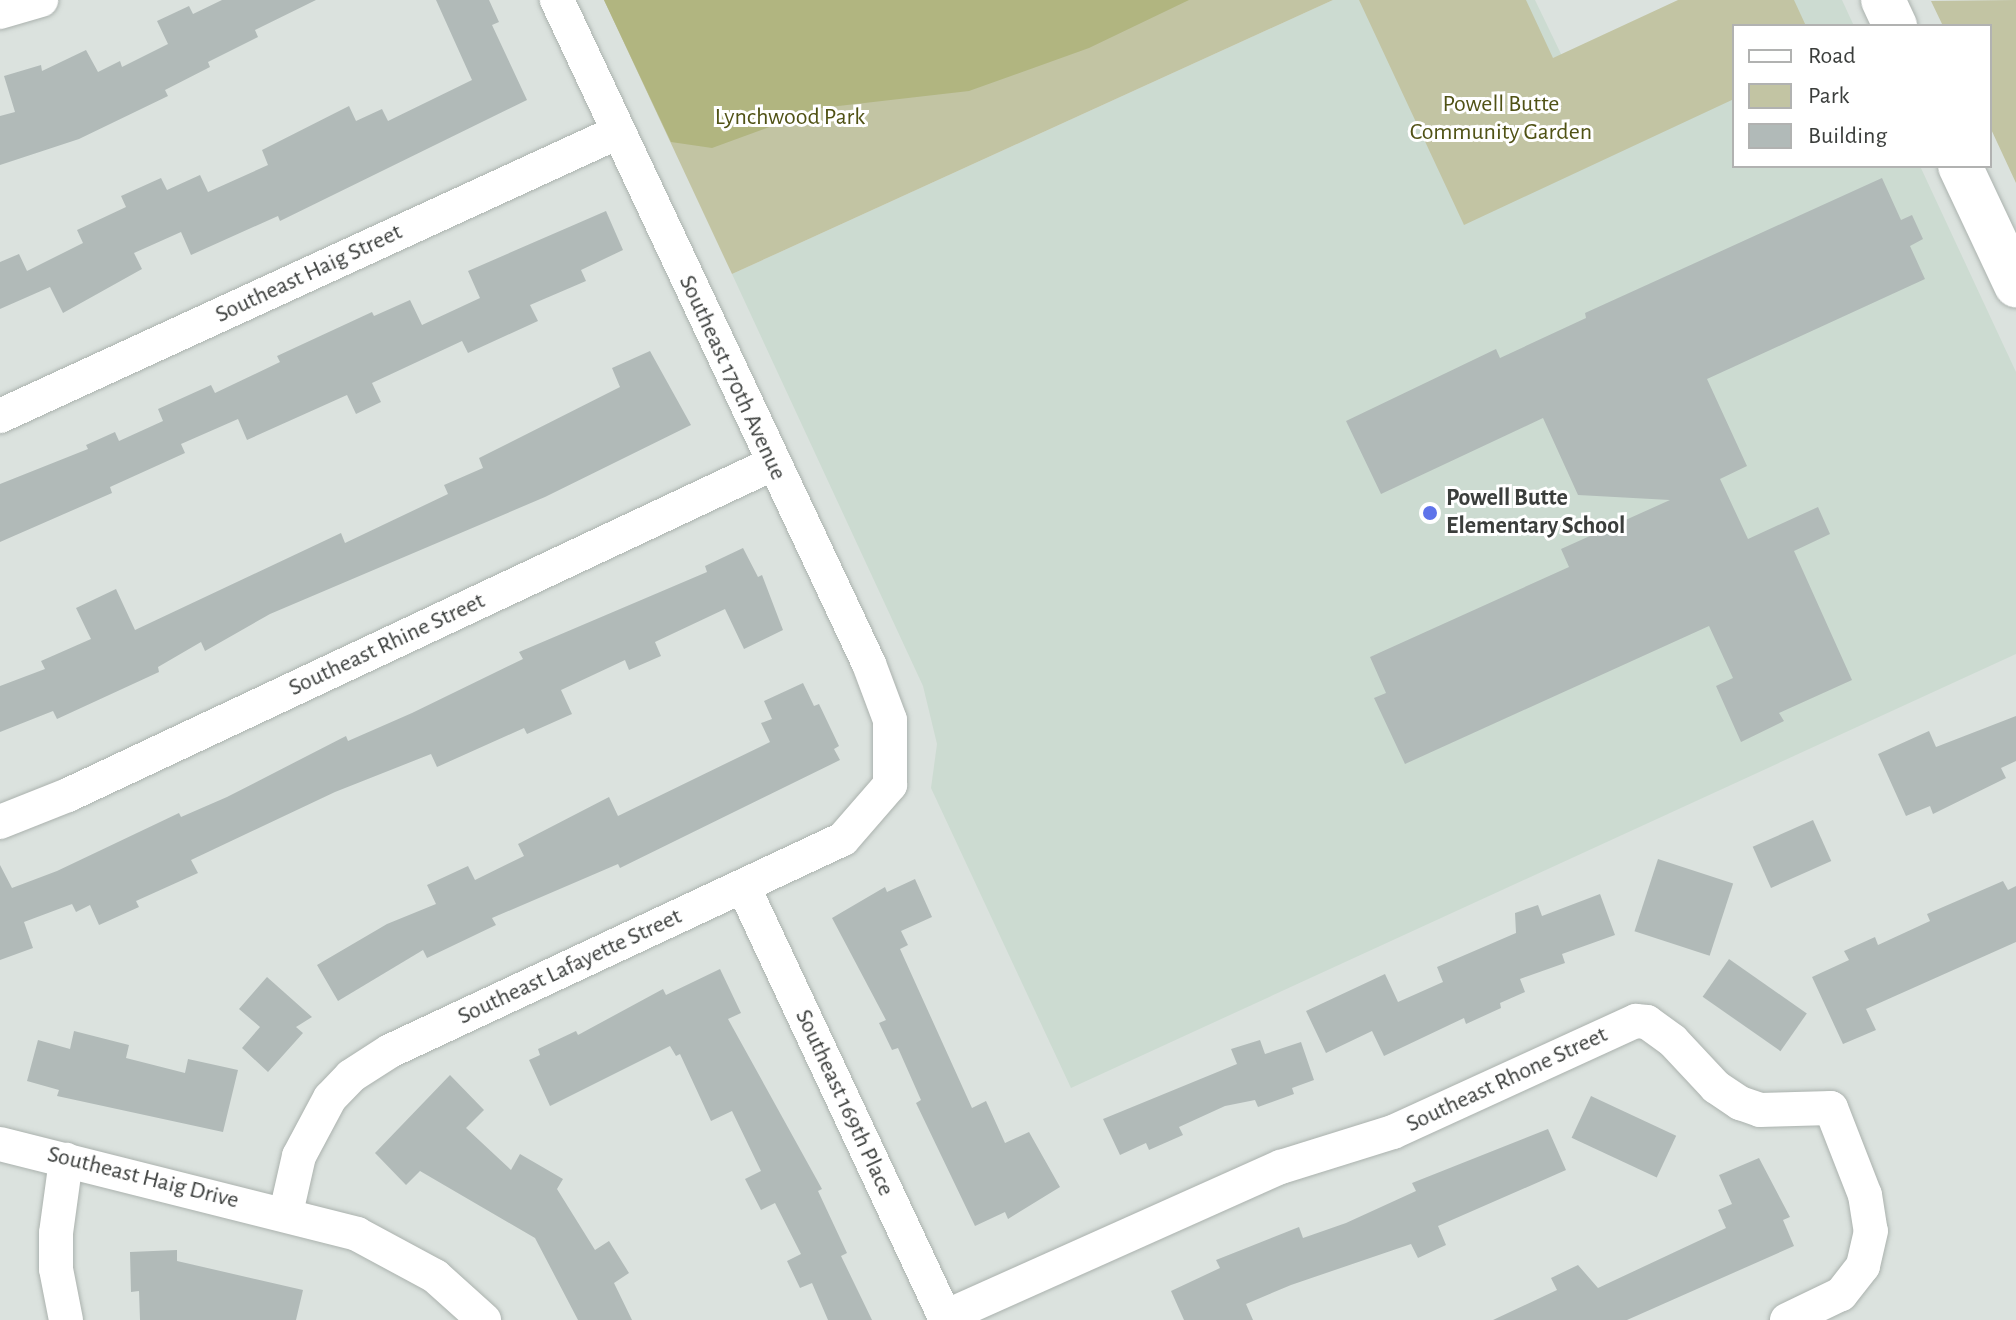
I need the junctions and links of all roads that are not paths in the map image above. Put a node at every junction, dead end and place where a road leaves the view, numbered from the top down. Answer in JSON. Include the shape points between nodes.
{"nodes":[{"id":1,"x":41,"y":0,"type":"edge"},
{"id":2,"x":557,"y":0,"type":"edge"},
{"id":3,"x":1883,"y":0,"type":"edge"},
{"id":4,"x":0,"y":12,"type":"edge"},
{"id":5,"x":1894,"y":24,"type":"edge"},
{"id":6,"x":618,"y":132,"type":"junction"},
{"id":7,"x":1961,"y":168,"type":"edge"},
{"id":8,"x":2016,"y":285,"type":"edge"},
{"id":9,"x":0,"y":416,"type":"edge"},
{"id":10,"x":772,"y":464,"type":"junction"},
{"id":11,"x":894,"y":759,"type":"joint"},
{"id":12,"x":0,"y":822,"type":"edge"},
{"id":13,"x":743,"y":886,"type":"junction"},
{"id":14,"x":0,"y":1144,"type":"edge"},
{"id":15,"x":66,"y":1160,"type":"junction"},
{"id":16,"x":286,"y":1213,"type":"junction"},
{"id":17,"x":1796,"y":1316,"type":"edge"},
{"id":18,"x":945,"y":1319,"type":"edge"},
{"id":19,"x":66,"y":1320,"type":"edge"},
{"id":20,"x":484,"y":1320,"type":"edge"}],
"edges":[{"from":1,"to":4,"type":"street"},
{"from":2,"to":6,"type":"street","name":"Southeast 170th Avenue"},
{"from":3,"to":5,"type":"street"},
{"from":6,"to":9,"type":"street","name":"Southeast Haig Street"},
{"from":6,"to":10,"type":"street","name":"Southeast 170th Avenue"},
{"from":7,"to":8,"type":"street"},
{"from":10,"to":11,"type":"street","name":"Southeast 170th Avenue","via":[[869,664],[890,720]]},
{"from":10,"to":12,"type":"street","name":"Southeast Rhine Street"},
{"from":11,"to":13,"type":"street","name":"Southeast Lafayette Street","via":[[890,785],[843,839]]},
{"from":13,"to":16,"type":"street","name":"Southeast Lafayette Street","via":[[390,1051],[351,1076],[330,1098],[299,1156]]},
{"from":13,"to":18,"type":"street","name":"Southeast 169th Place"},
{"from":14,"to":15,"type":"street","name":"Southeast Haig Drive"},
{"from":15,"to":16,"type":"street","name":"Southeast Haig Drive"},
{"from":15,"to":19,"type":"street","via":[[56,1233],[56,1269]]},
{"from":16,"to":20,"type":"street","name":"Southeast Haig Drive","via":[[395,1250],[435,1276]]},
{"from":17,"to":18,"type":"street","name":"Southeast Rhone Street","via":[[1841,1294],[1863,1266],[1871,1231],[1865,1195],[1831,1108],[1760,1110],[1740,1103],[1716,1087],[1673,1041],[1647,1022],[1636,1021],[1393,1132],[1281,1167]]}]}
